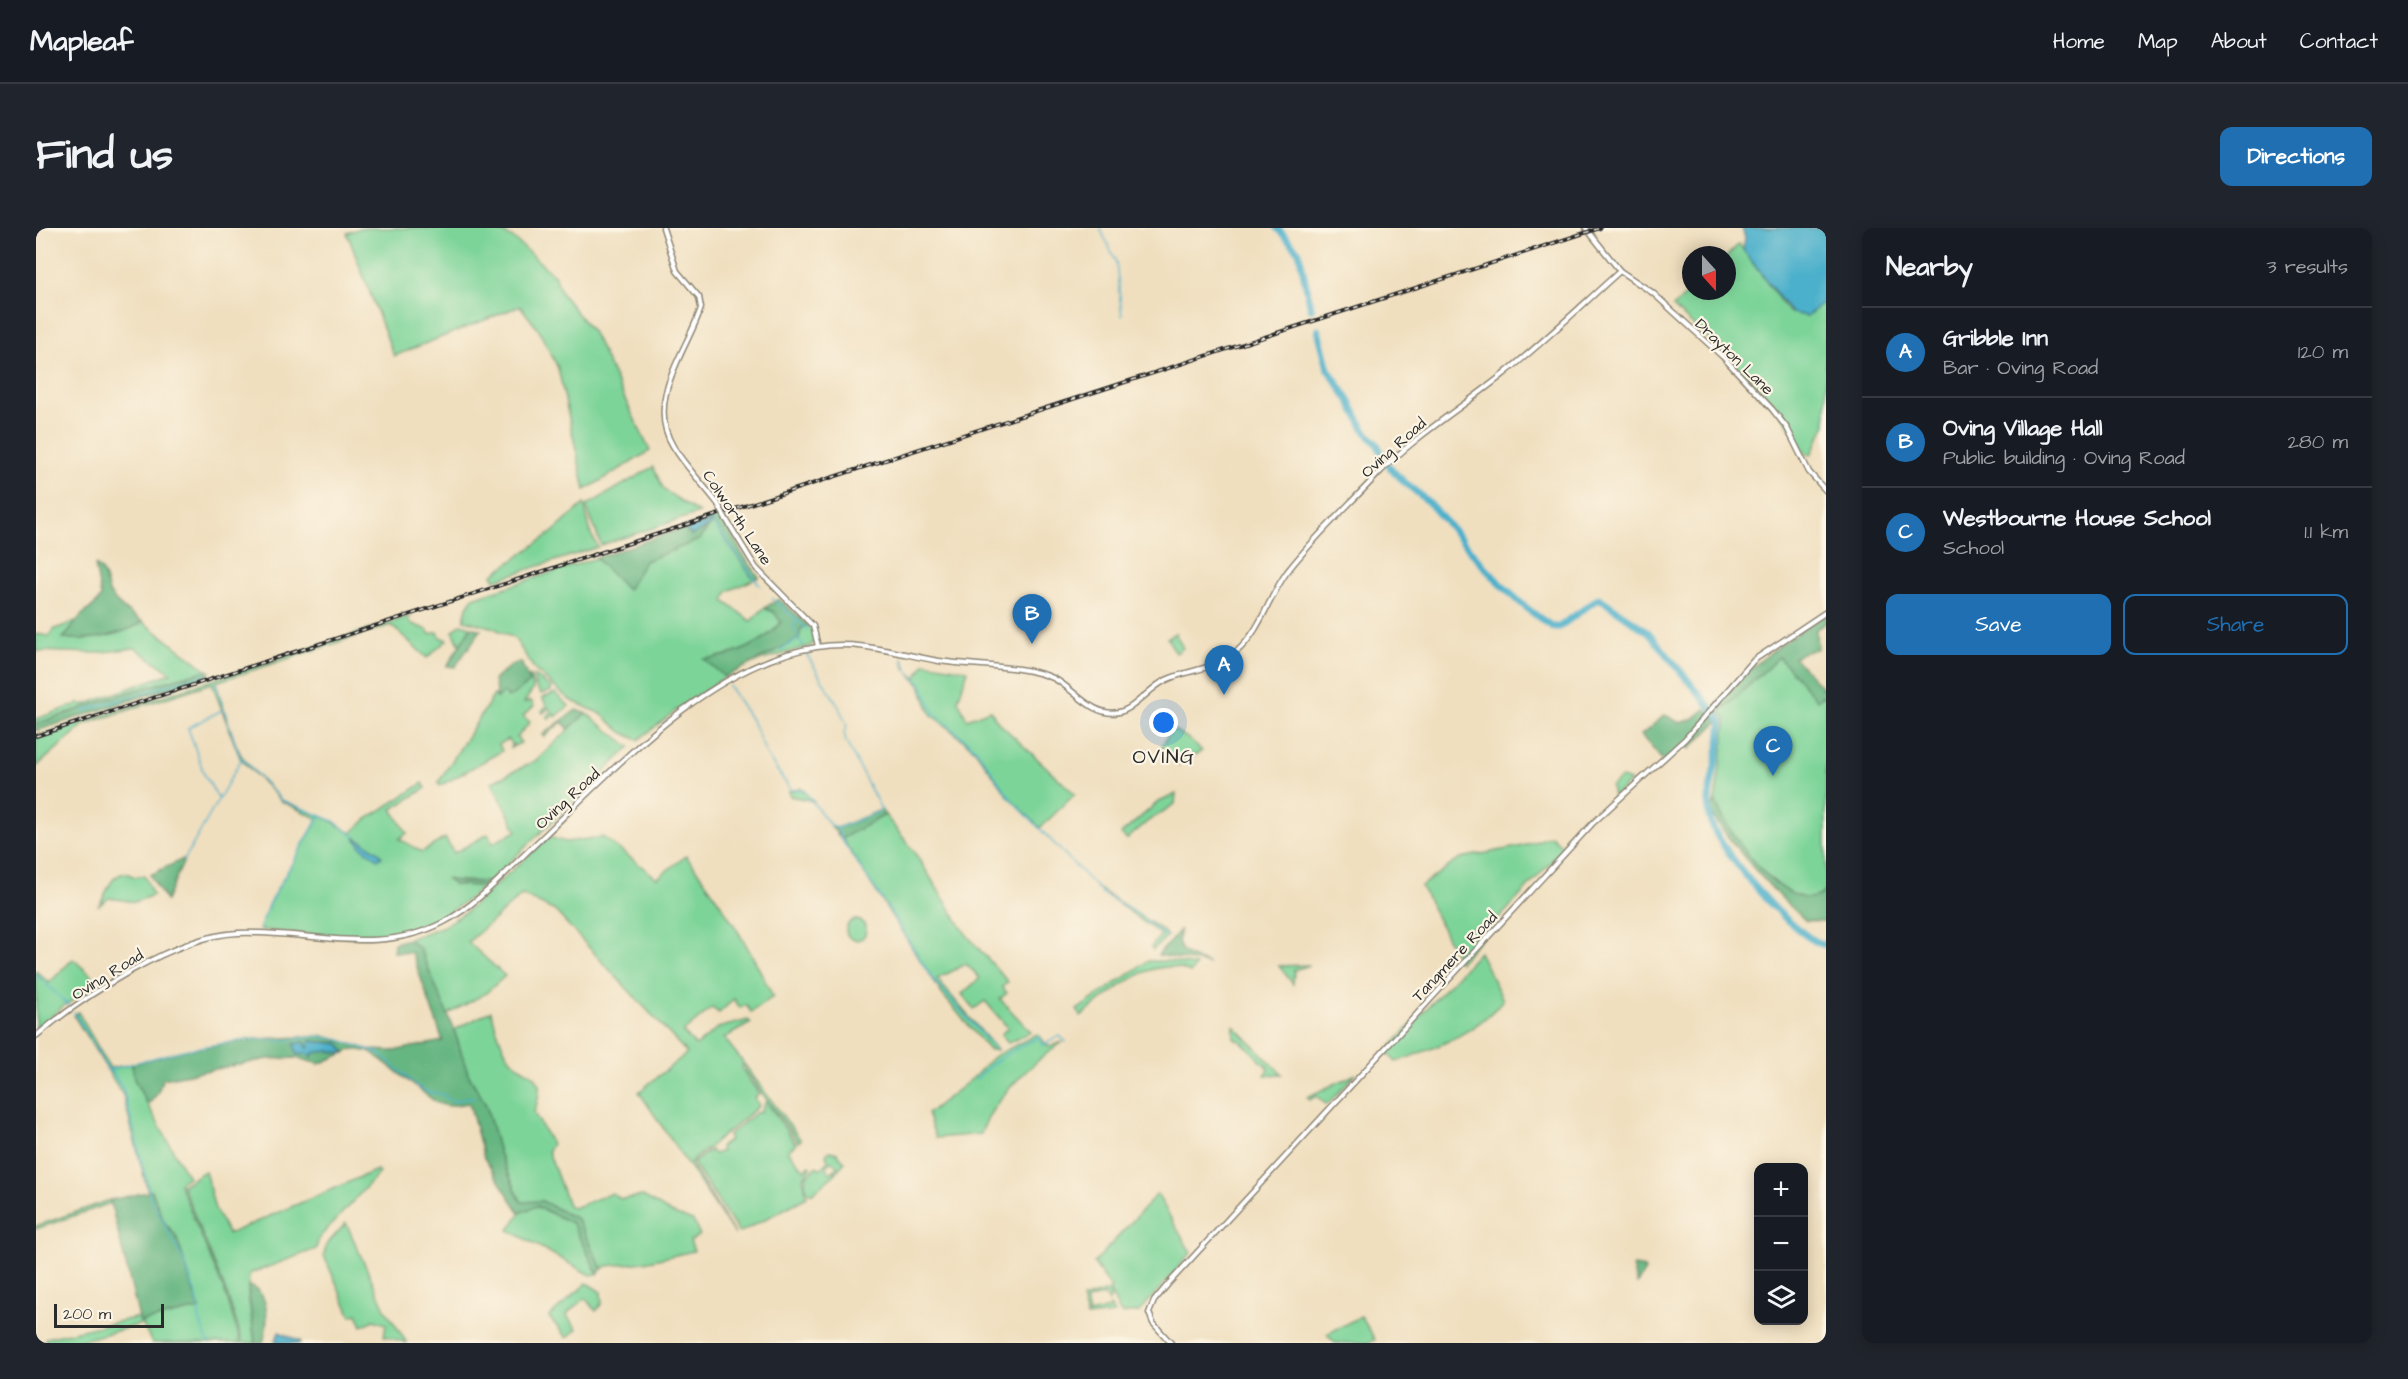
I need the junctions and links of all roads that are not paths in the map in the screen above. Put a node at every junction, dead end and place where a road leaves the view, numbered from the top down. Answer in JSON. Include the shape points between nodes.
{"nodes":[{"id":1,"x":663,"y":228,"type":"edge"},
{"id":2,"x":1586,"y":228,"type":"edge"},
{"id":3,"x":1620,"y":272,"type":"junction"},
{"id":4,"x":1826,"y":491,"type":"edge"},
{"id":5,"x":1826,"y":612,"type":"edge"},
{"id":6,"x":819,"y":646,"type":"junction"},
{"id":7,"x":36,"y":1036,"type":"edge"},
{"id":8,"x":1171,"y":1343,"type":"edge"}],
"edges":[{"from":1,"to":6,"type":"street","name":"Colworth Lane","bridge":true,"via":[[677,271],[699,297],[701,308],[665,396],[663,419],[671,444],[718,504],[756,568],[813,626]]},
{"from":2,"to":3,"type":"street","name":"Drayton Lane"},
{"from":3,"to":4,"type":"street","name":"Drayton Lane","via":[[1653,293],[1736,370],[1780,418],[1809,472]]},
{"from":3,"to":6,"type":"street","name":"Oving Road","via":[[1503,374],[1385,468],[1286,573],[1250,638],[1229,658],[1165,680],[1124,711],[1100,711],[1058,680],[1035,673],[936,660],[876,646]]},
{"from":5,"to":8,"type":"street","name":"Tangmere Road","via":[[1754,660],[1685,739],[1572,845],[1154,1301],[1150,1318]]},
{"from":6,"to":7,"type":"street","name":"Oving Road","via":[[780,656],[746,671],[680,713],[486,891],[444,922],[419,932],[374,941],[250,933],[203,938],[136,969]]}]}
